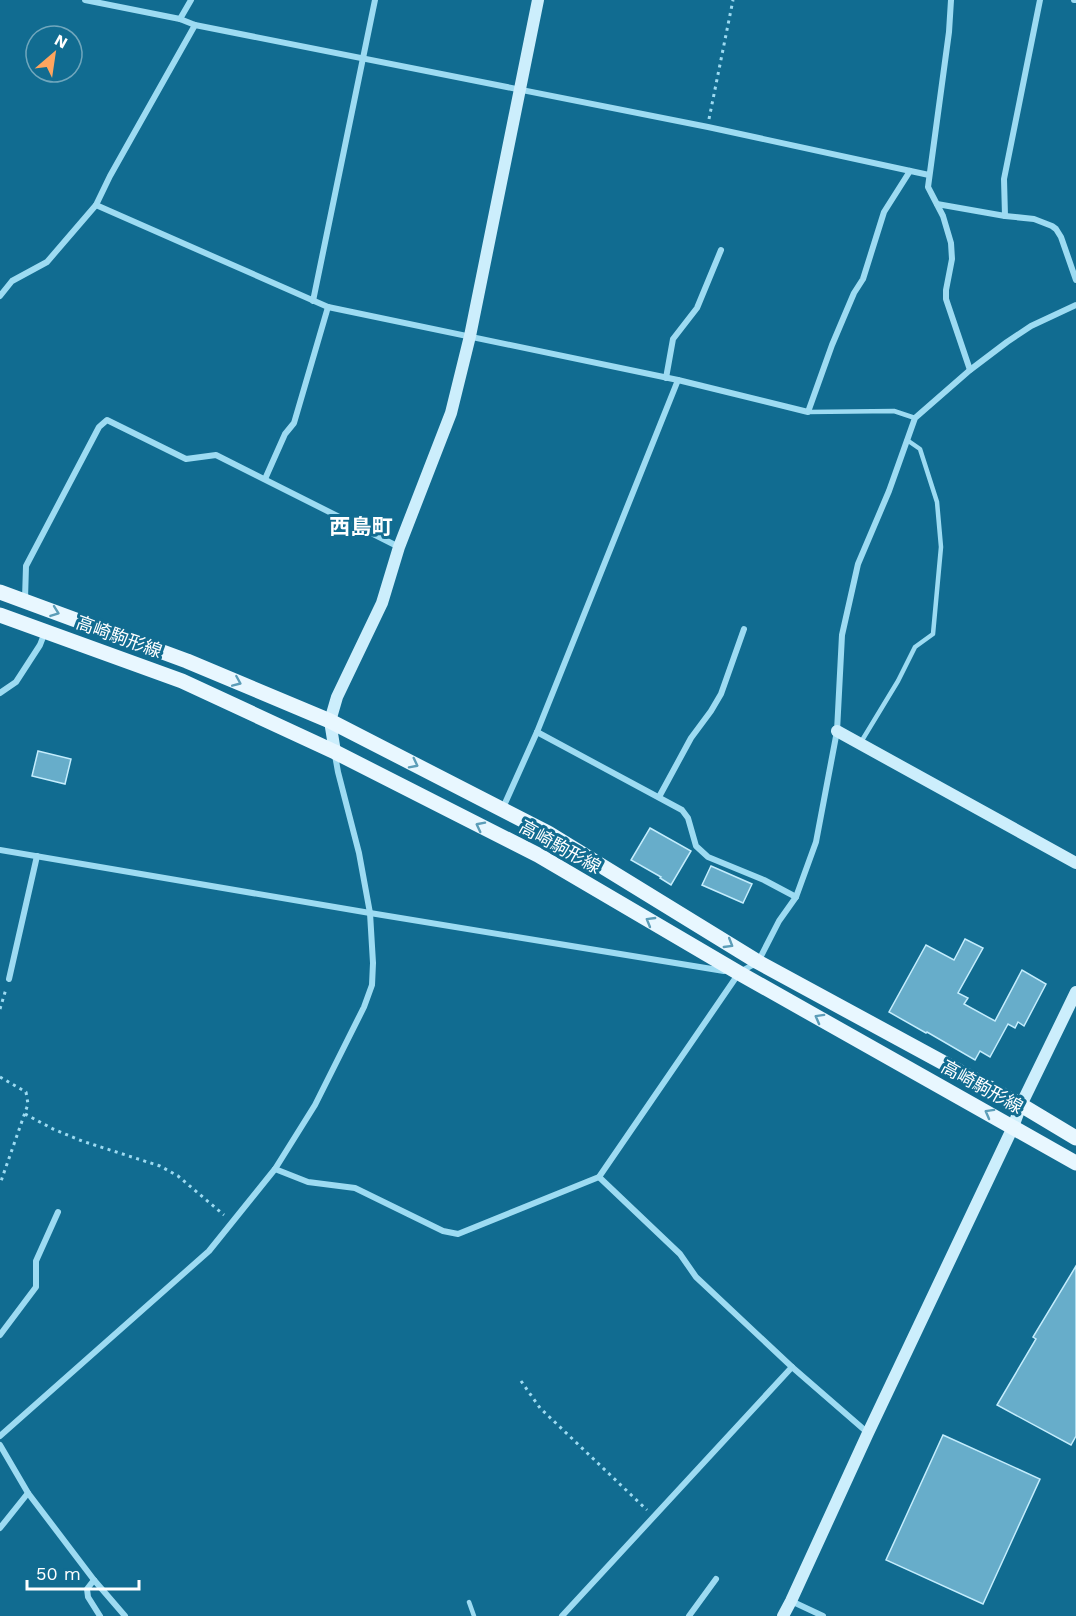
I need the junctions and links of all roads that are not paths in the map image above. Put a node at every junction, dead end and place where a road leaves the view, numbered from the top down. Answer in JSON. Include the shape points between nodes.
{"nodes":[{"id":1,"x":85,"y":0,"type":"edge"},
{"id":2,"x":191,"y":0,"type":"edge"},
{"id":3,"x":375,"y":0,"type":"edge"},
{"id":4,"x":538,"y":0,"type":"edge"},
{"id":5,"x":951,"y":0,"type":"edge"},
{"id":6,"x":1040,"y":0,"type":"edge"},
{"id":7,"x":180,"y":19,"type":"junction"},
{"id":8,"x":195,"y":25,"type":"junction"},
{"id":9,"x":363,"y":59,"type":"junction"},
{"id":10,"x":520,"y":90,"type":"junction"},
{"id":11,"x":910,"y":171,"type":"junction"},
{"id":12,"x":929,"y":175,"type":"junction"},
{"id":13,"x":938,"y":204,"type":"junction"},
{"id":14,"x":96,"y":205,"type":"junction"},
{"id":15,"x":1005,"y":216,"type":"junction"},
{"id":16,"x":722,"y":250,"type":"dead end"},
{"id":17,"x":1076,"y":280,"type":"edge"},
{"id":18,"x":0,"y":296,"type":"edge"},
{"id":19,"x":313,"y":301,"type":"junction"},
{"id":20,"x":1076,"y":304,"type":"edge"},
{"id":21,"x":328,"y":307,"type":"junction"},
{"id":22,"x":470,"y":336,"type":"junction"},
{"id":23,"x":970,"y":370,"type":"junction"},
{"id":24,"x":666,"y":378,"type":"junction"},
{"id":25,"x":678,"y":380,"type":"junction"},
{"id":26,"x":808,"y":412,"type":"junction"},
{"id":27,"x":915,"y":418,"type":"junction"},
{"id":28,"x":907,"y":440,"type":"junction"},
{"id":29,"x":265,"y":479,"type":"junction"},
{"id":30,"x":399,"y":547,"type":"junction"},
{"id":31,"x":0,"y":592,"type":"edge"},
{"id":32,"x":25,"y":601,"type":"junction"},
{"id":33,"x":0,"y":615,"type":"edge"},
{"id":34,"x":744,"y":629,"type":"dead end"},
{"id":35,"x":46,"y":630,"type":"junction"},
{"id":36,"x":0,"y":693,"type":"edge"},
{"id":37,"x":330,"y":721,"type":"junction"},
{"id":38,"x":837,"y":730,"type":"junction"},
{"id":39,"x":537,"y":732,"type":"junction"},
{"id":40,"x":861,"y":742,"type":"junction"},
{"id":41,"x":335,"y":752,"type":"junction"},
{"id":42,"x":659,"y":797,"type":"junction"},
{"id":43,"x":501,"y":810,"type":"junction"},
{"id":44,"x":0,"y":850,"type":"edge"},
{"id":45,"x":37,"y":856,"type":"junction"},
{"id":46,"x":1076,"y":863,"type":"edge"},
{"id":47,"x":796,"y":897,"type":"junction"},
{"id":48,"x":370,"y":913,"type":"junction"},
{"id":49,"x":758,"y":962,"type":"junction"},
{"id":50,"x":739,"y":973,"type":"junction"},
{"id":51,"x":9,"y":979,"type":"road end"},
{"id":52,"x":1076,"y":992,"type":"edge"},
{"id":53,"x":1021,"y":1105,"type":"junction"},
{"id":54,"x":1013,"y":1127,"type":"junction"},
{"id":55,"x":1076,"y":1138,"type":"edge"},
{"id":56,"x":1076,"y":1163,"type":"edge"},
{"id":57,"x":275,"y":1169,"type":"junction"},
{"id":58,"x":599,"y":1177,"type":"junction"},
{"id":59,"x":58,"y":1212,"type":"dead end"},
{"id":60,"x":0,"y":1335,"type":"edge"},
{"id":61,"x":792,"y":1367,"type":"junction"},
{"id":62,"x":868,"y":1433,"type":"junction"},
{"id":63,"x":0,"y":1436,"type":"edge"},
{"id":64,"x":0,"y":1445,"type":"edge"},
{"id":65,"x":28,"y":1492,"type":"junction"},
{"id":66,"x":0,"y":1528,"type":"edge"},
{"id":67,"x":716,"y":1579,"type":"dead end"},
{"id":68,"x":94,"y":1580,"type":"junction"},
{"id":69,"x":791,"y":1601,"type":"junction"},
{"id":70,"x":469,"y":1602,"type":"dead end"},
{"id":71,"x":100,"y":1616,"type":"edge"},
{"id":72,"x":125,"y":1616,"type":"edge"},
{"id":73,"x":474,"y":1616,"type":"edge"},
{"id":74,"x":562,"y":1616,"type":"edge"},
{"id":75,"x":689,"y":1616,"type":"edge"},
{"id":76,"x":783,"y":1616,"type":"edge"},
{"id":77,"x":823,"y":1616,"type":"edge"}],
"edges":[{"from":1,"to":7,"type":"street"},
{"from":2,"to":7,"type":"street"},
{"from":3,"to":9,"type":"street"},
{"from":4,"to":10,"type":"street"},
{"from":5,"to":12,"type":"street"},
{"from":6,"to":15,"type":"street","via":[[1004,179]]},
{"from":7,"to":8,"type":"street"},
{"from":8,"to":9,"type":"street"},
{"from":8,"to":14,"type":"street"},
{"from":9,"to":10,"type":"street"},
{"from":9,"to":19,"type":"street"},
{"from":10,"to":11,"type":"street"},
{"from":10,"to":22,"type":"street"},
{"from":11,"to":12,"type":"street"},
{"from":11,"to":26,"type":"street","via":[[884,213],[863,279],[832,345]]},
{"from":12,"to":13,"type":"street","via":[[928,187]]},
{"from":13,"to":15,"type":"street"},
{"from":13,"to":23,"type":"street","via":[[951,243],[946,299]]},
{"from":14,"to":18,"type":"street","via":[[47,262],[12,281]]},
{"from":14,"to":19,"type":"street"},
{"from":15,"to":17,"type":"street","via":[[1034,219],[1056,229]]},
{"from":16,"to":24,"type":"street","via":[[697,308],[673,339]]},
{"from":19,"to":21,"type":"street"},
{"from":20,"to":23,"type":"street","via":[[1007,342]]},
{"from":21,"to":22,"type":"street"},
{"from":21,"to":29,"type":"street","via":[[294,423]]},
{"from":22,"to":24,"type":"street"},
{"from":22,"to":30,"type":"street","via":[[451,413]]},
{"from":23,"to":27,"type":"street"},
{"from":24,"to":25,"type":"street"},
{"from":25,"to":26,"type":"street"},
{"from":25,"to":39,"type":"street"},
{"from":26,"to":27,"type":"lane","via":[[894,411]]},
{"from":27,"to":28,"type":"street"},
{"from":28,"to":38,"type":"street","via":[[858,564],[842,635]]},
{"from":28,"to":40,"type":"lane","via":[[920,448],[937,502],[941,547],[933,634],[915,647]]},
{"from":29,"to":30,"type":"street"},
{"from":29,"to":32,"type":"street","via":[[216,455],[186,459],[107,420],[99,427],[26,566]]},
{"from":30,"to":37,"type":"street","via":[[382,603],[337,697]]},
{"from":31,"to":32,"type":"main road","name":"高崎駒形線"},
{"from":32,"to":37,"type":"main road","name":"高崎駒形線","one_way":true,"via":[[187,661]]},
{"from":33,"to":35,"type":"main road","name":"高崎駒形線"},
{"from":34,"to":42,"type":"street","via":[[721,694]]},
{"from":35,"to":36,"type":"street","via":[[16,682]]},
{"from":35,"to":41,"type":"main road","name":"高崎駒形線","via":[[182,681]]},
{"from":37,"to":41,"type":"street"},
{"from":37,"to":43,"type":"main road","name":"高崎駒形線","one_way":true},
{"from":38,"to":40,"type":"street"},
{"from":38,"to":47,"type":"street","via":[[816,842]]},
{"from":39,"to":42,"type":"street"},
{"from":39,"to":43,"type":"street"},
{"from":40,"to":46,"type":"street"},
{"from":41,"to":48,"type":"street"},
{"from":50,"to":41,"type":"main road","name":"高崎駒形線","one_way":true,"via":[[538,855]]},
{"from":42,"to":47,"type":"street","via":[[682,810],[696,846],[708,857]]},
{"from":43,"to":49,"type":"main road","name":"高崎駒形線","one_way":true,"via":[[548,833]]},
{"from":44,"to":45,"type":"street"},
{"from":45,"to":48,"type":"street"},
{"from":45,"to":51,"type":"street"},
{"from":47,"to":49,"type":"street"},
{"from":48,"to":50,"type":"street"},
{"from":48,"to":57,"type":"street","via":[[372,985],[315,1105]]},
{"from":49,"to":50,"type":"street"},
{"from":49,"to":53,"type":"main road","name":"高崎駒形線"},
{"from":54,"to":50,"type":"main road","name":"高崎駒形線","one_way":true},
{"from":50,"to":58,"type":"street"},
{"from":52,"to":53,"type":"street"},
{"from":53,"to":54,"type":"street"},
{"from":53,"to":55,"type":"main road","name":"高崎駒形線"},
{"from":54,"to":56,"type":"main road","name":"高崎駒形線"},
{"from":54,"to":62,"type":"street"},
{"from":57,"to":58,"type":"street","via":[[308,1182],[355,1188],[443,1231],[458,1234]]},
{"from":57,"to":63,"type":"street","via":[[209,1251]]},
{"from":58,"to":61,"type":"street","via":[[680,1254],[696,1277]]},
{"from":59,"to":60,"type":"street","via":[[36,1261],[36,1287]]},
{"from":61,"to":62,"type":"street"},
{"from":61,"to":74,"type":"street"},
{"from":62,"to":69,"type":"street"},
{"from":64,"to":65,"type":"street"},
{"from":65,"to":66,"type":"street"},
{"from":65,"to":68,"type":"street"},
{"from":67,"to":75,"type":"street"},
{"from":68,"to":71,"type":"street","via":[[87,1589],[88,1597]]},
{"from":68,"to":72,"type":"street"},
{"from":69,"to":76,"type":"street"},
{"from":69,"to":77,"type":"street"},
{"from":70,"to":73,"type":"lane"}]}
